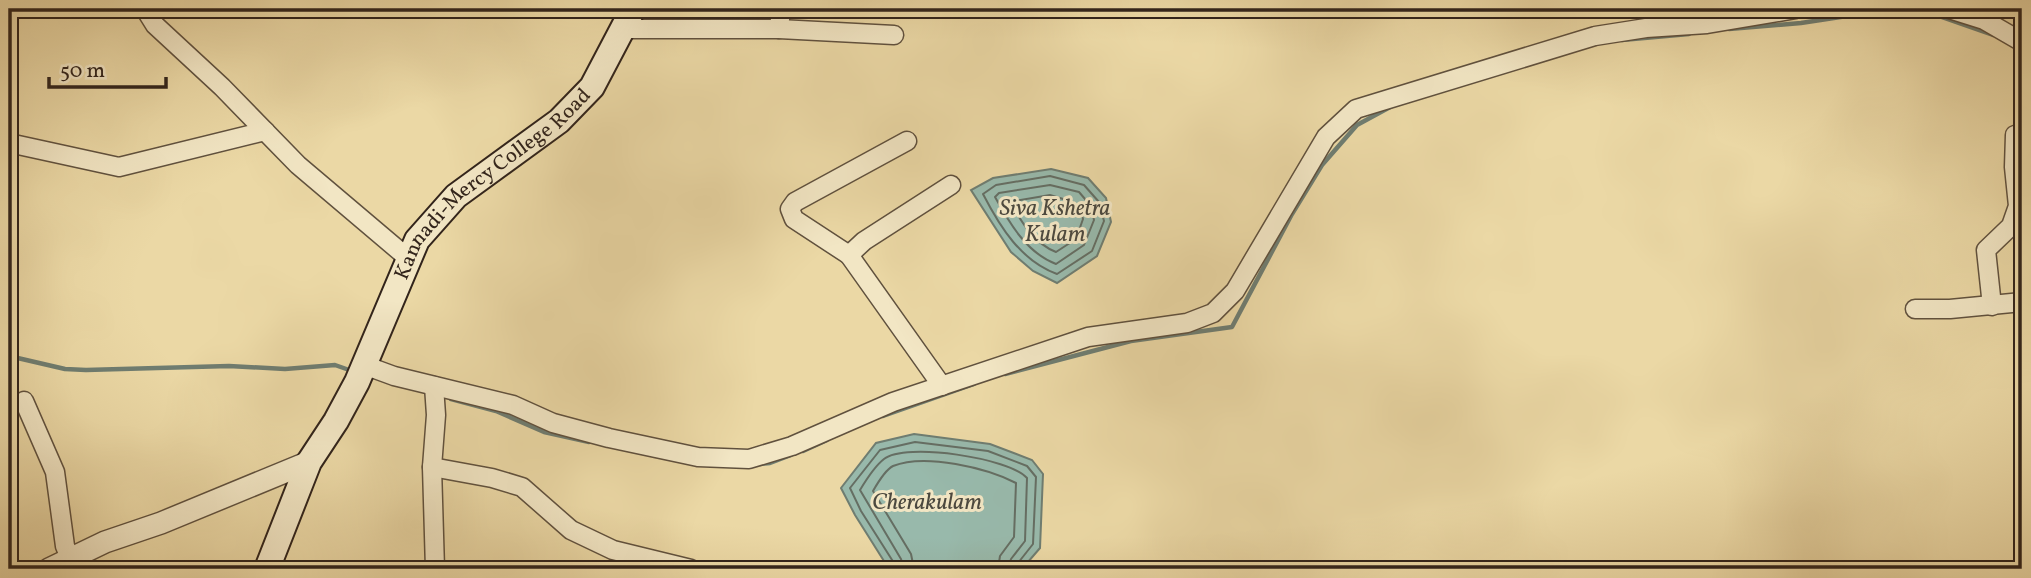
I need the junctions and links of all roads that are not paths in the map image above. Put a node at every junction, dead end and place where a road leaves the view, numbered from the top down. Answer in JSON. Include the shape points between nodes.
{"nodes":[{"id":1,"x":145,"y":9,"type":"edge"},
{"id":2,"x":781,"y":9,"type":"edge"},
{"id":3,"x":1796,"y":9,"type":"edge"},
{"id":4,"x":1949,"y":9,"type":"edge"},
{"id":5,"x":628,"y":19,"type":"edge"},
{"id":6,"x":779,"y":29,"type":"junction"},
{"id":7,"x":894,"y":35,"type":"dead end"},
{"id":8,"x":2022,"y":42,"type":"edge"},
{"id":9,"x":265,"y":131,"type":"junction"},
{"id":10,"x":2022,"y":133,"type":"edge"},
{"id":11,"x":907,"y":141,"type":"dead end"},
{"id":12,"x":9,"y":143,"type":"edge"},
{"id":13,"x":951,"y":184,"type":"dead end"},
{"id":14,"x":849,"y":255,"type":"junction"},
{"id":15,"x":409,"y":260,"type":"junction"},
{"id":16,"x":2022,"y":302,"type":"edge"},
{"id":17,"x":1992,"y":306,"type":"junction"},
{"id":18,"x":1915,"y":309,"type":"dead end"},
{"id":19,"x":360,"y":374,"type":"junction"},
{"id":20,"x":943,"y":386,"type":"junction"},
{"id":21,"x":435,"y":393,"type":"junction"},
{"id":22,"x":24,"y":401,"type":"dead end"},
{"id":23,"x":309,"y":462,"type":"junction"},
{"id":24,"x":432,"y":467,"type":"junction"},
{"id":25,"x":70,"y":558,"type":"junction"},
{"id":26,"x":49,"y":569,"type":"edge"},
{"id":27,"x":267,"y":569,"type":"edge"},
{"id":28,"x":435,"y":569,"type":"edge"},
{"id":29,"x":691,"y":569,"type":"edge"}],
"edges":[{"from":1,"to":9,"type":"street"},
{"from":2,"to":6,"type":"street"},
{"from":3,"to":20,"type":"street","via":[[1595,36],[1356,109],[1326,137],[1235,291],[1213,313],[1186,323],[1088,337]]},
{"from":4,"to":8,"type":"street","via":[[1984,20]]},
{"from":5,"to":6,"type":"street"},
{"from":5,"to":15,"type":"main road","name":"Kannadi-Mercy College Road","via":[[592,87],[559,121],[456,196],[417,240]]},
{"from":6,"to":7,"type":"street"},
{"from":9,"to":12,"type":"street","via":[[119,167]]},
{"from":9,"to":15,"type":"street"},
{"from":10,"to":17,"type":"street","via":[[2015,135],[2018,206],[2011,226],[1986,250]]},
{"from":11,"to":14,"type":"street","via":[[795,202],[790,209],[794,219]]},
{"from":13,"to":14,"type":"street"},
{"from":14,"to":20,"type":"street"},
{"from":15,"to":19,"type":"main road","name":"Kannadi-Mercy College Road"},
{"from":16,"to":17,"type":"street"},
{"from":17,"to":18,"type":"street"},
{"from":19,"to":21,"type":"street","via":[[394,376]]},
{"from":19,"to":23,"type":"main road","name":"Kannadi-Mercy College Road"},
{"from":20,"to":21,"type":"street","via":[[860,415],[793,446],[748,459],[698,457],[553,423],[513,405]]},
{"from":21,"to":24,"type":"street"},
{"from":22,"to":25,"type":"street","via":[[55,472]]},
{"from":23,"to":25,"type":"street"},
{"from":23,"to":27,"type":"main road","name":"Kannadi-Mercy College Road"},
{"from":24,"to":28,"type":"street"},
{"from":24,"to":29,"type":"street","via":[[522,487],[571,530],[613,550]]},
{"from":25,"to":26,"type":"street"}]}
